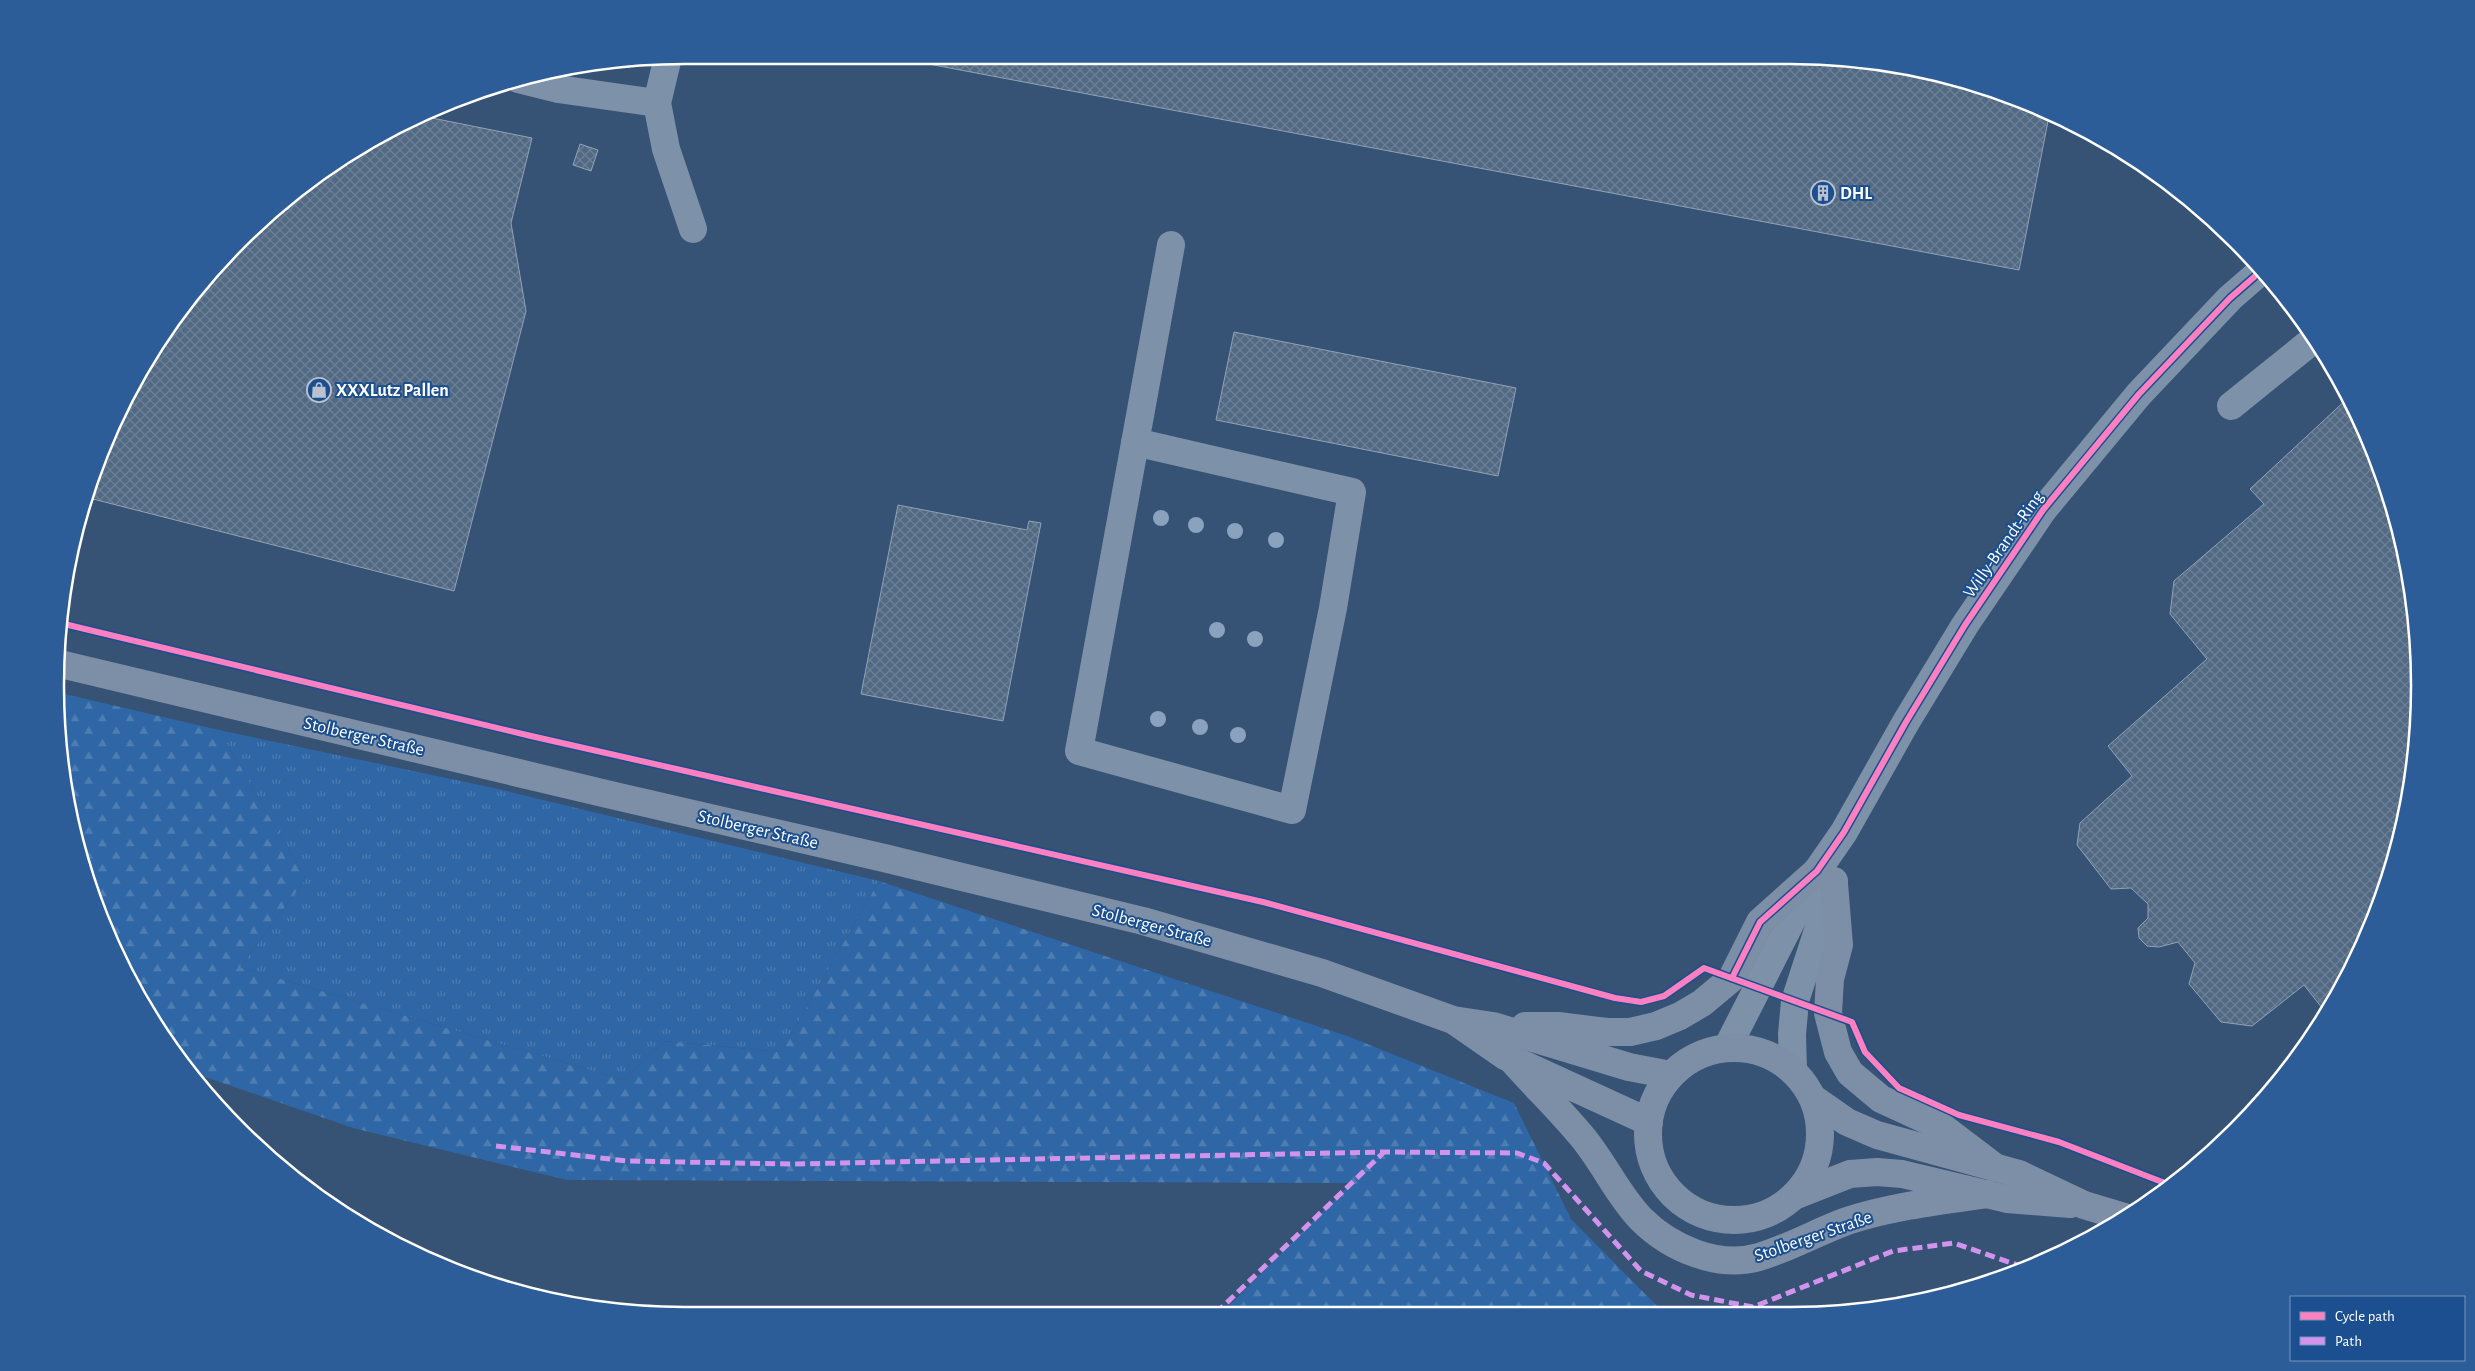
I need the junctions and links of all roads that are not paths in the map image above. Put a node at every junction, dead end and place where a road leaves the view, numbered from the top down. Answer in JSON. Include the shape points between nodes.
{"nodes":[{"id":1,"x":666,"y":64,"type":"edge"},
{"id":2,"x":533,"y":83,"type":"edge"},
{"id":3,"x":657,"y":103,"type":"junction"},
{"id":4,"x":693,"y":229,"type":"dead end"},
{"id":5,"x":1171,"y":245,"type":"dead end"},
{"id":6,"x":2255,"y":274,"type":"edge"},
{"id":7,"x":2308,"y":344,"type":"edge"},
{"id":8,"x":2231,"y":406,"type":"dead end"},
{"id":9,"x":1135,"y":442,"type":"junction"},
{"id":10,"x":65,"y":665,"type":"edge"},
{"id":11,"x":1825,"y":877,"type":"junction"},
{"id":12,"x":1453,"y":1020,"type":"junction"},
{"id":13,"x":1494,"y":1026,"type":"junction"},
{"id":14,"x":1728,"y":1048,"type":"junction"},
{"id":15,"x":1513,"y":1061,"type":"junction"},
{"id":16,"x":1793,"y":1070,"type":"junction"},
{"id":17,"x":1671,"y":1075,"type":"junction"},
{"id":18,"x":1814,"y":1099,"type":"junction"},
{"id":19,"x":1649,"y":1122,"type":"junction"},
{"id":20,"x":1992,"y":1166,"type":"junction"},
{"id":21,"x":1988,"y":1194,"type":"junction"},
{"id":22,"x":1794,"y":1196,"type":"junction"},
{"id":23,"x":2084,"y":1205,"type":"junction"},
{"id":24,"x":2114,"y":1215,"type":"edge"}],
"edges":[{"from":1,"to":3,"type":"street"},
{"from":2,"to":3,"type":"street","via":[[558,90]]},
{"from":3,"to":4,"type":"street","via":[[666,149]]},
{"from":5,"to":9,"type":"street"},
{"from":6,"to":11,"type":"street","name":"Willy-Brandt-Ring","via":[[2139,394],[2043,510],[1965,625],[1906,722],[1844,832]]},
{"from":7,"to":8,"type":"street"},
{"from":9,"to":9,"type":"street","via":[[1079,751],[1292,810],[1333,608],[1352,492]]},
{"from":10,"to":12,"type":"main road","name":"Stolberger Straße","via":[[1143,921],[1322,973]]},
{"from":11,"to":13,"type":"main road","via":[[1760,922],[1732,978],[1680,1016],[1630,1032],[1558,1026]]},
{"from":11,"to":14,"type":"street","name":"Willy-Brandt-Ring"},
{"from":11,"to":16,"type":"street","name":"Willy-Brandt-Ring","via":[[1795,1001]]},
{"from":11,"to":20,"type":"main road","via":[[1839,945],[1830,979],[1828,1013],[1838,1052],[1850,1073],[1881,1099],[1942,1127]]},
{"from":12,"to":13,"type":"main road","name":"Stolberger Straße"},
{"from":12,"to":15,"type":"main road","name":"Stolberger Straße"},
{"from":13,"to":17,"type":"main road","name":"Stolberger Straße","via":[[1629,1067]]},
{"from":14,"to":16,"type":"main road","via":[[1768,1054]]},
{"from":14,"to":17,"type":"main road","via":[[1698,1056]]},
{"from":15,"to":19,"type":"main road","name":"Stolberger Straße"},
{"from":15,"to":21,"type":"main road","name":"Stolberger Straße","via":[[1585,1140],[1624,1200],[1643,1221],[1696,1254],[1724,1260],[1757,1258],[1846,1222],[1891,1209]]},
{"from":16,"to":18,"type":"main road"},
{"from":17,"to":19,"type":"main road","via":[[1654,1101]]},
{"from":18,"to":20,"type":"main road","name":"Stolberger Straße","via":[[1847,1122],[1877,1135]]},
{"from":18,"to":22,"type":"main road","via":[[1821,1130],[1818,1156],[1808,1180]]},
{"from":19,"to":22,"type":"main road","via":[[1648,1144],[1659,1177],[1681,1202],[1696,1212],[1728,1221],[1745,1220],[1777,1209]]},
{"from":20,"to":23,"type":"main road","name":"Stolberger Straße","via":[[2019,1174]]},
{"from":21,"to":22,"type":"main road","name":"Stolberger Straße","via":[[1902,1174],[1877,1172],[1850,1174]]},
{"from":21,"to":23,"type":"main road","name":"Stolberger Straße","via":[[2007,1200]]},
{"from":23,"to":24,"type":"main road","name":"Stolberger Straße"}]}
